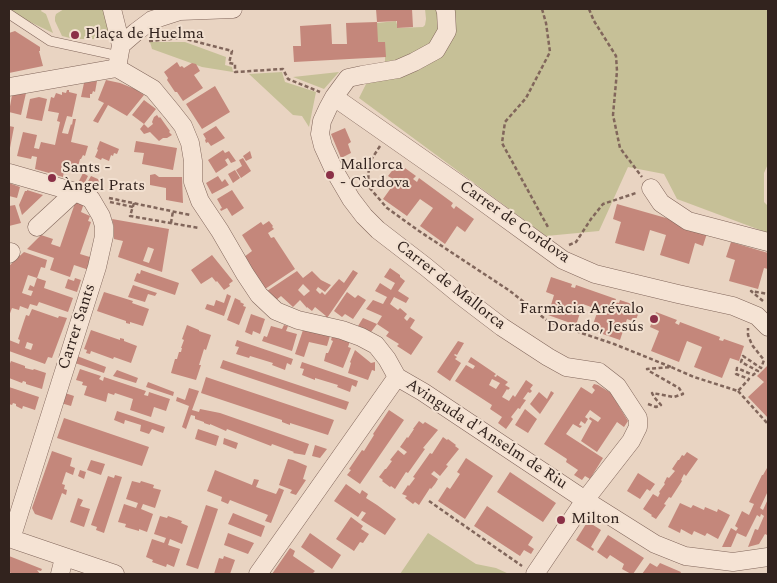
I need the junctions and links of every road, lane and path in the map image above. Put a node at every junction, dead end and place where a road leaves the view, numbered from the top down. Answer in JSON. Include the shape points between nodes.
{"nodes":[{"id":1,"x":112,"y":9,"type":"edge"},
{"id":2,"x":233,"y":9,"type":"edge"},
{"id":3,"x":445,"y":9,"type":"edge"},
{"id":4,"x":542,"y":9,"type":"edge"},
{"id":5,"x":589,"y":9,"type":"edge"},
{"id":6,"x":9,"y":14,"type":"edge"},
{"id":7,"x":182,"y":38,"type":"dead end"},
{"id":8,"x":119,"y":56,"type":"junction"},
{"id":9,"x":9,"y":87,"type":"edge"},
{"id":10,"x":334,"y":97,"type":"junction"},
{"id":11,"x":387,"y":135,"type":"junction"},
{"id":12,"x":9,"y":173,"type":"edge"},
{"id":13,"x":651,"y":188,"type":"junction"},
{"id":14,"x":75,"y":192,"type":"junction"},
{"id":15,"x":106,"y":199,"type":"dead end"},
{"id":16,"x":133,"y":205,"type":"junction"},
{"id":17,"x":173,"y":211,"type":"junction"},
{"id":18,"x":196,"y":216,"type":"dead end"},
{"id":19,"x":171,"y":223,"type":"junction"},
{"id":20,"x":37,"y":227,"type":"dead end"},
{"id":21,"x":202,"y":228,"type":"dead end"},
{"id":22,"x":768,"y":242,"type":"edge"},
{"id":23,"x":562,"y":255,"type":"junction"},
{"id":24,"x":768,"y":294,"type":"edge"},
{"id":25,"x":768,"y":305,"type":"edge"},
{"id":26,"x":748,"y":323,"type":"dead end"},
{"id":27,"x":768,"y":327,"type":"edge"},
{"id":28,"x":671,"y":367,"type":"junction"},
{"id":29,"x":397,"y":377,"type":"junction"},
{"id":30,"x":738,"y":391,"type":"junction"},
{"id":31,"x":647,"y":404,"type":"dead end"},
{"id":32,"x":768,"y":424,"type":"edge"},
{"id":33,"x":584,"y":500,"type":"junction"},
{"id":34,"x":429,"y":501,"type":"dead end"},
{"id":35,"x":10,"y":538,"type":"edge"},
{"id":36,"x":768,"y":557,"type":"edge"},
{"id":37,"x":62,"y":566,"type":"edge"},
{"id":38,"x":708,"y":567,"type":"edge"},
{"id":39,"x":95,"y":571,"type":"edge"},
{"id":40,"x":530,"y":571,"type":"edge"},
{"id":41,"x":115,"y":574,"type":"edge"},
{"id":42,"x":258,"y":574,"type":"edge"}],
"edges":[{"from":1,"to":8,"type":"street"},
{"from":2,"to":8,"type":"street","via":[[180,11],[152,20],[136,32]]},
{"from":3,"to":10,"type":"street","via":[[448,31],[436,50],[398,69],[348,78]]},
{"from":4,"to":23,"type":"path","via":[[550,52],[526,98],[505,122],[502,143]]},
{"from":5,"to":13,"type":"path","via":[[616,56],[614,115],[620,148]]},
{"from":6,"to":8,"type":"lane","via":[[50,41]]},
{"from":7,"to":10,"type":"path","via":[[232,51],[229,63],[235,64],[235,72],[283,69],[288,79]]},
{"from":8,"to":9,"type":"street"},
{"from":8,"to":29,"type":"street","via":[[153,89],[183,126],[190,143],[194,182],[200,201],[260,295],[276,311],[298,320],[342,330],[376,345]]},
{"from":10,"to":11,"type":"street","name":"Carrer de Cordova"},
{"from":10,"to":33,"type":"street","name":"Carrer de Mallorca","via":[[322,121],[320,134],[323,146],[351,199],[364,216],[460,295],[532,347],[566,366],[599,372],[617,386],[638,418],[638,428],[630,441]]},
{"from":11,"to":23,"type":"street","name":"Carrer de Cordova"},
{"from":11,"to":28,"type":"path","via":[[369,163],[368,186],[387,208],[510,291],[549,322]]},
{"from":12,"to":14,"type":"street","name":"Carrer Sants"},
{"from":13,"to":22,"type":"street","via":[[661,203],[688,221]]},
{"from":13,"to":23,"type":"path","via":[[603,204],[576,242]]},
{"from":14,"to":20,"type":"street"},
{"from":14,"to":35,"type":"street","name":"Carrer Sants","via":[[91,199],[101,216],[103,244]]},
{"from":15,"to":16,"type":"path"},
{"from":16,"to":17,"type":"path"},
{"from":16,"to":19,"type":"path","via":[[130,216]]},
{"from":17,"to":18,"type":"path"},
{"from":17,"to":19,"type":"path"},
{"from":19,"to":21,"type":"path"},
{"from":23,"to":27,"type":"street","name":"Carrer de Cordova","via":[[595,274],[733,306],[757,316]]},
{"from":24,"to":25,"type":"path","via":[[751,291]]},
{"from":26,"to":30,"type":"path","via":[[752,345],[764,360],[761,368],[743,356],[741,362],[758,371],[753,375],[737,368],[736,374],[749,379]]},
{"from":28,"to":30,"type":"path"},
{"from":28,"to":31,"type":"path","via":[[647,368],[684,394],[674,397],[652,393],[661,405]]},
{"from":29,"to":33,"type":"street","name":"Avinguda d'Anselm de Riu"},
{"from":29,"to":42,"type":"street","name":"Avinguda d'Anselm de Riu"},
{"from":30,"to":32,"type":"path"},
{"from":33,"to":38,"type":"street","name":"Avinguda d'Anselm de Riu","via":[[656,544]]},
{"from":33,"to":40,"type":"street"},
{"from":34,"to":40,"type":"path"},
{"from":35,"to":37,"type":"street"},
{"from":36,"to":38,"type":"street","name":"Avinguda d'Anselm de Riu"},
{"from":37,"to":39,"type":"street"},
{"from":39,"to":41,"type":"street"}]}
